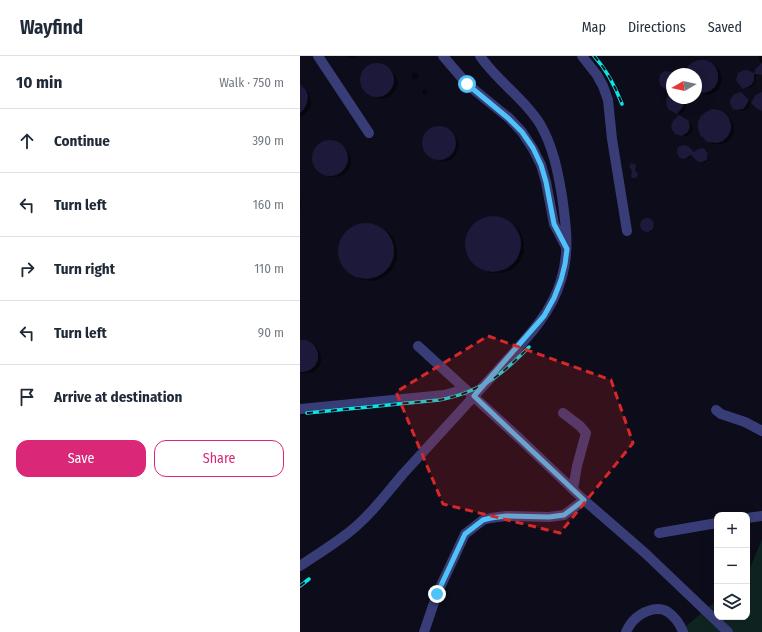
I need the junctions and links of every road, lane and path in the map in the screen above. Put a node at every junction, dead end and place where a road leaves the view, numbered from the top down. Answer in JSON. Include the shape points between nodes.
{"nodes":[{"id":1,"x":318,"y":56,"type":"edge"},
{"id":2,"x":443,"y":56,"type":"edge"},
{"id":3,"x":480,"y":56,"type":"edge"},
{"id":4,"x":582,"y":56,"type":"edge"},
{"id":5,"x":369,"y":133,"type":"dead end"},
{"id":6,"x":627,"y":231,"type":"dead end"},
{"id":7,"x":567,"y":249,"type":"junction"},
{"id":8,"x":418,"y":346,"type":"dead end"},
{"id":9,"x":464,"y":388,"type":"junction"},
{"id":10,"x":474,"y":396,"type":"junction"},
{"id":11,"x":300,"y":409,"type":"edge"},
{"id":12,"x":716,"y":410,"type":"dead end"},
{"id":13,"x":563,"y":413,"type":"dead end"},
{"id":14,"x":762,"y":431,"type":"edge"},
{"id":15,"x":573,"y":489,"type":"junction"},
{"id":16,"x":584,"y":500,"type":"junction"},
{"id":17,"x":762,"y":516,"type":"edge"},
{"id":18,"x":750,"y":518,"type":"edge"},
{"id":19,"x":714,"y":524,"type":"edge"},
{"id":20,"x":659,"y":533,"type":"dead end"},
{"id":21,"x":300,"y":562,"type":"edge"},
{"id":22,"x":424,"y":632,"type":"edge"},
{"id":23,"x":626,"y":632,"type":"edge"},
{"id":24,"x":683,"y":632,"type":"edge"},
{"id":25,"x":728,"y":632,"type":"edge"}],
"edges":[{"from":1,"to":5,"type":"street"},
{"from":2,"to":7,"type":"street","via":[[467,84],[522,132],[533,148],[546,182],[554,224]]},
{"from":3,"to":7,"type":"street","via":[[529,109],[549,142],[559,180]]},
{"from":4,"to":6,"type":"street","via":[[597,75],[608,100]]},
{"from":7,"to":10,"type":"street","via":[[561,280],[544,316]]},
{"from":8,"to":9,"type":"street"},
{"from":9,"to":10,"type":"street"},
{"from":9,"to":11,"type":"street","via":[[444,395]]},
{"from":10,"to":15,"type":"street"},
{"from":10,"to":21,"type":"street","via":[[358,524],[348,533]]},
{"from":12,"to":14,"type":"street"},
{"from":13,"to":15,"type":"street","via":[[586,433]]},
{"from":15,"to":16,"type":"street"},
{"from":16,"to":22,"type":"street","via":[[564,515],[491,518],[483,520],[465,534],[437,594]]},
{"from":16,"to":25,"type":"street","via":[[645,552]]},
{"from":17,"to":18,"type":"street"},
{"from":19,"to":20,"type":"street"},
{"from":23,"to":24,"type":"street","via":[[639,615],[649,610],[667,611],[680,624]]}]}
